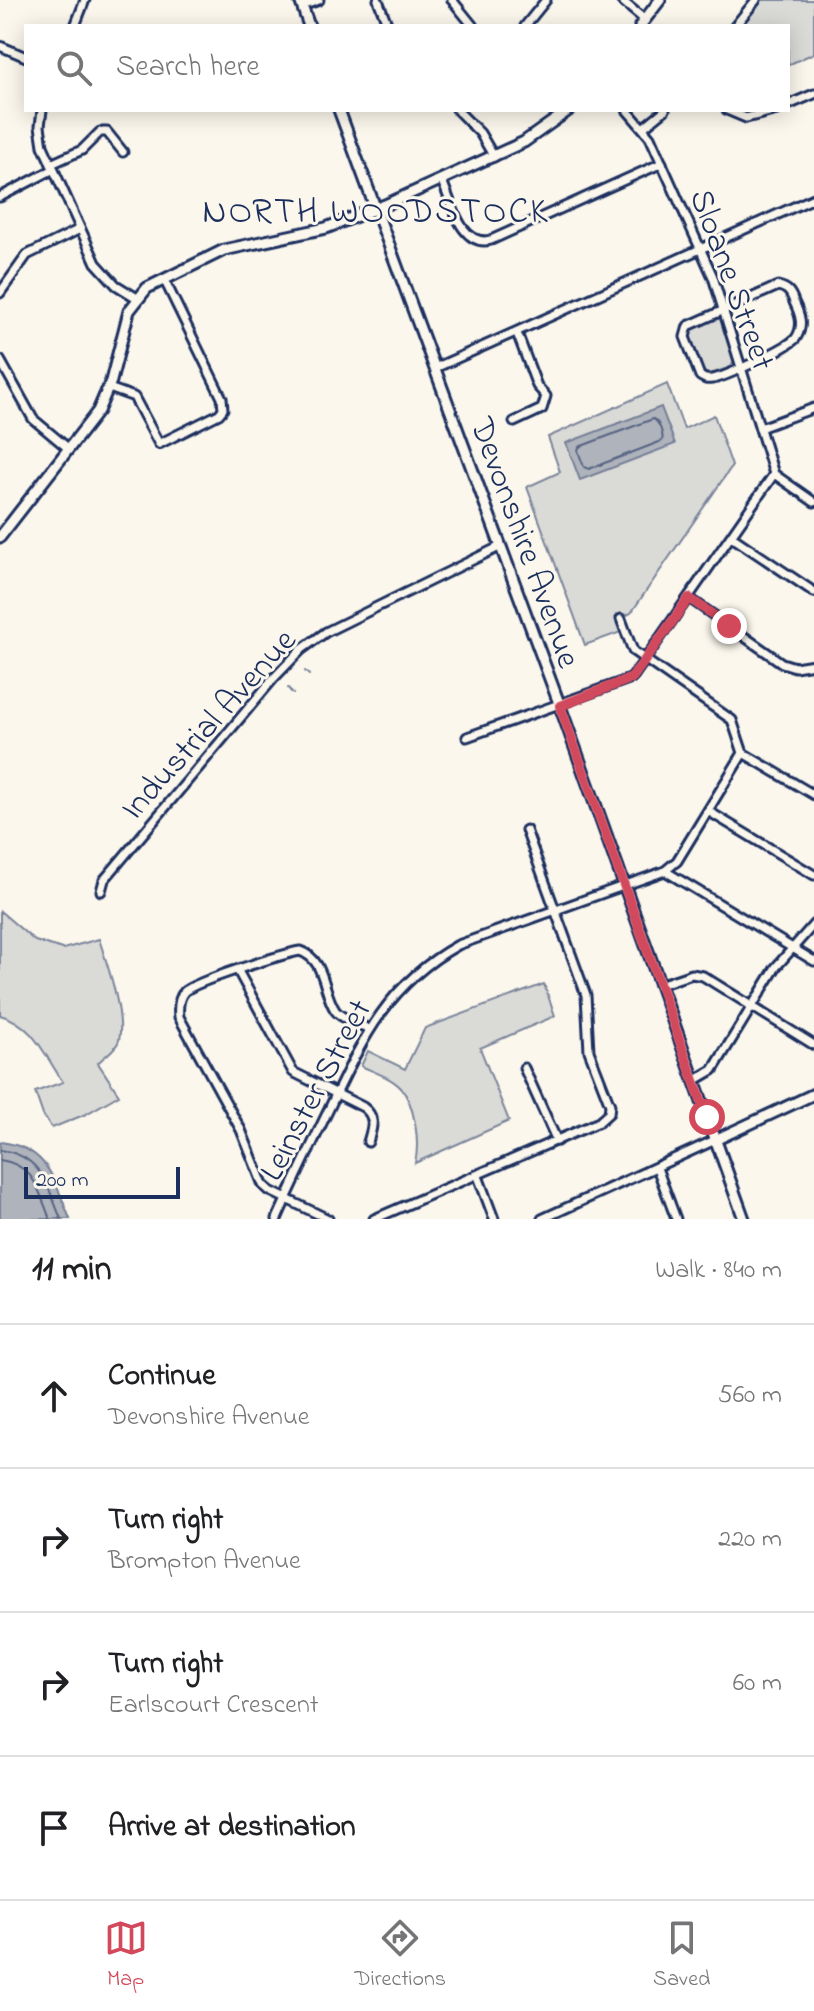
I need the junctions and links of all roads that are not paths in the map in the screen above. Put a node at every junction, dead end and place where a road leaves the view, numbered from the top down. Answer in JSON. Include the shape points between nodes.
{"nodes":[{"id":1,"x":85,"y":0,"type":"edge"},
{"id":2,"x":319,"y":0,"type":"edge"},
{"id":3,"x":378,"y":0,"type":"edge"},
{"id":4,"x":452,"y":0,"type":"edge"},
{"id":5,"x":546,"y":0,"type":"edge"},
{"id":6,"x":621,"y":0,"type":"edge"},
{"id":7,"x":660,"y":0,"type":"edge"},
{"id":8,"x":756,"y":0,"type":"edge"},
{"id":9,"x":301,"y":3,"type":"edge"},
{"id":10,"x":642,"y":23,"type":"edge"},
{"id":11,"x":76,"y":24,"type":"edge"},
{"id":12,"x":308,"y":24,"type":"edge"},
{"id":13,"x":387,"y":24,"type":"edge"},
{"id":14,"x":471,"y":24,"type":"edge"},
{"id":15,"x":527,"y":24,"type":"edge"},
{"id":16,"x":737,"y":24,"type":"edge"},
{"id":17,"x":0,"y":46,"type":"edge"},
{"id":18,"x":24,"y":56,"type":"edge"},
{"id":19,"x":814,"y":94,"type":"edge"},
{"id":20,"x":790,"y":104,"type":"edge"},
{"id":21,"x":42,"y":112,"type":"edge"},
{"id":22,"x":340,"y":112,"type":"edge"},
{"id":23,"x":459,"y":112,"type":"edge"},
{"id":24,"x":566,"y":112,"type":"edge"},
{"id":25,"x":629,"y":112,"type":"edge"},
{"id":26,"x":663,"y":112,"type":"edge"},
{"id":27,"x":732,"y":112,"type":"edge"},
{"id":28,"x":769,"y":112,"type":"edge"},
{"id":29,"x":644,"y":127,"type":"junction"},
{"id":30,"x":123,"y":152,"type":"dead end"},
{"id":31,"x":494,"y":157,"type":"junction"},
{"id":32,"x":662,"y":163,"type":"junction"},
{"id":33,"x":52,"y":166,"type":"junction"},
{"id":34,"x":442,"y":181,"type":"junction"},
{"id":35,"x":0,"y":197,"type":"edge"},
{"id":36,"x":814,"y":198,"type":"edge"},
{"id":37,"x":376,"y":209,"type":"junction"},
{"id":38,"x":80,"y":229,"type":"junction"},
{"id":39,"x":701,"y":249,"type":"junction"},
{"id":40,"x":164,"y":279,"type":"junction"},
{"id":41,"x":0,"y":293,"type":"edge"},
{"id":42,"x":137,"y":298,"type":"junction"},
{"id":43,"x":723,"y":309,"type":"junction"},
{"id":44,"x":517,"y":333,"type":"junction"},
{"id":45,"x":0,"y":360,"type":"edge"},
{"id":46,"x":741,"y":367,"type":"junction"},
{"id":47,"x":435,"y":368,"type":"junction"},
{"id":48,"x":109,"y":388,"type":"junction"},
{"id":49,"x":814,"y":408,"type":"edge"},
{"id":50,"x":514,"y":422,"type":"dead end"},
{"id":51,"x":760,"y":428,"type":"junction"},
{"id":52,"x":69,"y":449,"type":"junction"},
{"id":53,"x":774,"y":474,"type":"junction"},
{"id":54,"x":814,"y":502,"type":"edge"},
{"id":55,"x":0,"y":537,"type":"edge"},
{"id":56,"x":732,"y":537,"type":"junction"},
{"id":57,"x":501,"y":546,"type":"junction"},
{"id":58,"x":814,"y":592,"type":"edge"},
{"id":59,"x":689,"y":598,"type":"junction"},
{"id":60,"x":621,"y":619,"type":"dead end"},
{"id":61,"x":646,"y":661,"type":"junction"},
{"id":62,"x":814,"y":664,"type":"edge"},
{"id":63,"x":560,"y":706,"type":"junction"},
{"id":64,"x":467,"y":737,"type":"dead end"},
{"id":65,"x":743,"y":753,"type":"junction"},
{"id":66,"x":814,"y":795,"type":"edge"},
{"id":67,"x":708,"y":811,"type":"junction"},
{"id":68,"x":526,"y":830,"type":"dead end"},
{"id":69,"x":665,"y":871,"type":"junction"},
{"id":70,"x":814,"y":875,"type":"edge"},
{"id":71,"x":624,"y":885,"type":"junction"},
{"id":72,"x":101,"y":891,"type":"dead end"},
{"id":73,"x":555,"y":909,"type":"junction"},
{"id":74,"x":814,"y":924,"type":"edge"},
{"id":75,"x":792,"y":948,"type":"junction"},
{"id":76,"x":814,"y":961,"type":"edge"},
{"id":77,"x":238,"y":971,"type":"junction"},
{"id":78,"x":659,"y":985,"type":"junction"},
{"id":79,"x":752,"y":1006,"type":"junction"},
{"id":80,"x":369,"y":1029,"type":"junction"},
{"id":81,"x":814,"y":1045,"type":"edge"},
{"id":82,"x":524,"y":1068,"type":"dead end"},
{"id":83,"x":694,"y":1081,"type":"junction"},
{"id":84,"x":814,"y":1094,"type":"edge"},
{"id":85,"x":336,"y":1095,"type":"junction"},
{"id":86,"x":715,"y":1140,"type":"junction"},
{"id":87,"x":557,"y":1141,"type":"junction"},
{"id":88,"x":368,"y":1142,"type":"dead end"},
{"id":89,"x":657,"y":1168,"type":"junction"},
{"id":90,"x":478,"y":1176,"type":"junction"},
{"id":91,"x":286,"y":1199,"type":"junction"},
{"id":92,"x":277,"y":1219,"type":"edge"},
{"id":93,"x":328,"y":1219,"type":"edge"},
{"id":94,"x":374,"y":1219,"type":"edge"},
{"id":95,"x":494,"y":1219,"type":"edge"},
{"id":96,"x":542,"y":1219,"type":"edge"},
{"id":97,"x":676,"y":1219,"type":"edge"},
{"id":98,"x":744,"y":1219,"type":"edge"}],
"edges":[{"from":1,"to":11,"type":"street"},
{"from":2,"to":9,"type":"street"},
{"from":3,"to":13,"type":"street"},
{"from":4,"to":14,"type":"street"},
{"from":5,"to":15,"type":"street"},
{"from":6,"to":10,"type":"street"},
{"from":7,"to":10,"type":"main road"},
{"from":8,"to":16,"type":"street"},
{"from":9,"to":12,"type":"main road"},
{"from":17,"to":18,"type":"street"},
{"from":19,"to":20,"type":"street"},
{"from":21,"to":33,"type":"street","via":[[41,137]]},
{"from":22,"to":37,"type":"main road","name":"Devonshire Avenue"},
{"from":23,"to":31,"type":"street"},
{"from":24,"to":31,"type":"main road","via":[[537,135]]},
{"from":25,"to":29,"type":"street","name":"Sloane Street"},
{"from":26,"to":29,"type":"street"},
{"from":27,"to":28,"type":"street","via":[[746,118]]},
{"from":29,"to":32,"type":"street","name":"Sloane Street"},
{"from":30,"to":33,"type":"street","via":[[107,132],[101,132]]},
{"from":31,"to":34,"type":"main road"},
{"from":32,"to":34,"type":"street","via":[[480,242],[465,231]]},
{"from":32,"to":39,"type":"street","name":"Sloane Street"},
{"from":33,"to":35,"type":"street"},
{"from":33,"to":38,"type":"street"},
{"from":34,"to":37,"type":"main road"},
{"from":36,"to":39,"type":"street"},
{"from":37,"to":40,"type":"main road","via":[[326,228],[236,246]]},
{"from":37,"to":47,"type":"main road","name":"Devonshire Avenue"},
{"from":38,"to":41,"type":"street","via":[[27,255]]},
{"from":38,"to":42,"type":"street","via":[[103,272]]},
{"from":39,"to":43,"type":"street","name":"Sloane Street"},
{"from":39,"to":44,"type":"street"},
{"from":40,"to":42,"type":"main road"},
{"from":40,"to":48,"type":"street","via":[[224,406],[220,413],[159,444],[134,397]]},
{"from":42,"to":48,"type":"main road","via":[[125,322]]},
{"from":43,"to":46,"type":"street","name":"Sloane Street"},
{"from":43,"to":46,"type":"street","via":[[684,333],[695,370],[713,379]]},
{"from":43,"to":46,"type":"street","via":[[778,286],[791,294],[799,314],[801,326],[794,340]]},
{"from":44,"to":47,"type":"street"},
{"from":44,"to":50,"type":"street","via":[[546,396],[542,409]]},
{"from":45,"to":52,"type":"street","via":[[33,419]]},
{"from":46,"to":51,"type":"street","name":"Sloane Street"},
{"from":47,"to":57,"type":"main road","name":"Devonshire Avenue"},
{"from":48,"to":52,"type":"main road"},
{"from":49,"to":51,"type":"street"},
{"from":51,"to":53,"type":"street","name":"Sloane Street"},
{"from":52,"to":55,"type":"main road"},
{"from":53,"to":54,"type":"street"},
{"from":53,"to":56,"type":"street"},
{"from":56,"to":58,"type":"street"},
{"from":56,"to":59,"type":"street"},
{"from":57,"to":63,"type":"main road","name":"Devonshire Avenue"},
{"from":57,"to":72,"type":"street","name":"Industrial Avenue","via":[[326,632],[301,650],[104,880]]},
{"from":59,"to":61,"type":"street"},
{"from":59,"to":62,"type":"street","via":[[782,663]]},
{"from":60,"to":61,"type":"street","via":[[631,647]]},
{"from":61,"to":63,"type":"street","via":[[626,682]]},
{"from":61,"to":65,"type":"street","via":[[727,715],[736,726]]},
{"from":63,"to":64,"type":"street"},
{"from":63,"to":71,"type":"main road","name":"Devonshire Avenue"},
{"from":65,"to":66,"type":"street"},
{"from":65,"to":67,"type":"street"},
{"from":67,"to":69,"type":"street"},
{"from":67,"to":70,"type":"street"},
{"from":68,"to":73,"type":"street"},
{"from":69,"to":71,"type":"street","name":"Leinster Street"},
{"from":69,"to":75,"type":"street"},
{"from":71,"to":73,"type":"street","name":"Leinster Street"},
{"from":71,"to":78,"type":"main road","name":"Devonshire Avenue"},
{"from":73,"to":80,"type":"street","name":"Leinster Street","via":[[436,958],[400,988]]},
{"from":73,"to":87,"type":"street","via":[[586,995],[589,1051],[610,1109],[604,1119]]},
{"from":74,"to":75,"type":"street"},
{"from":75,"to":76,"type":"street"},
{"from":75,"to":79,"type":"street"},
{"from":77,"to":80,"type":"street","via":[[290,953],[307,954],[318,966],[336,1012]]},
{"from":77,"to":85,"type":"street","via":[[291,1070]]},
{"from":77,"to":91,"type":"street","via":[[183,992],[179,1017],[241,1130],[260,1181]]},
{"from":78,"to":79,"type":"street","via":[[697,974]]},
{"from":78,"to":83,"type":"main road","name":"Devonshire Avenue"},
{"from":79,"to":81,"type":"street"},
{"from":79,"to":83,"type":"street","via":[[713,1070]]},
{"from":80,"to":85,"type":"street","name":"Leinster Street"},
{"from":82,"to":87,"type":"street"},
{"from":83,"to":86,"type":"main road","name":"Devonshire Avenue"},
{"from":84,"to":86,"type":"main road"},
{"from":85,"to":88,"type":"street","via":[[370,1114]]},
{"from":85,"to":91,"type":"street","name":"Leinster Street"},
{"from":86,"to":89,"type":"street"},
{"from":86,"to":98,"type":"main road","name":"Devonshire Avenue"},
{"from":87,"to":90,"type":"street"},
{"from":89,"to":96,"type":"street"},
{"from":89,"to":97,"type":"street"},
{"from":90,"to":94,"type":"street"},
{"from":90,"to":95,"type":"street"},
{"from":91,"to":92,"type":"street","name":"Leinster Street"},
{"from":91,"to":93,"type":"street"}]}
